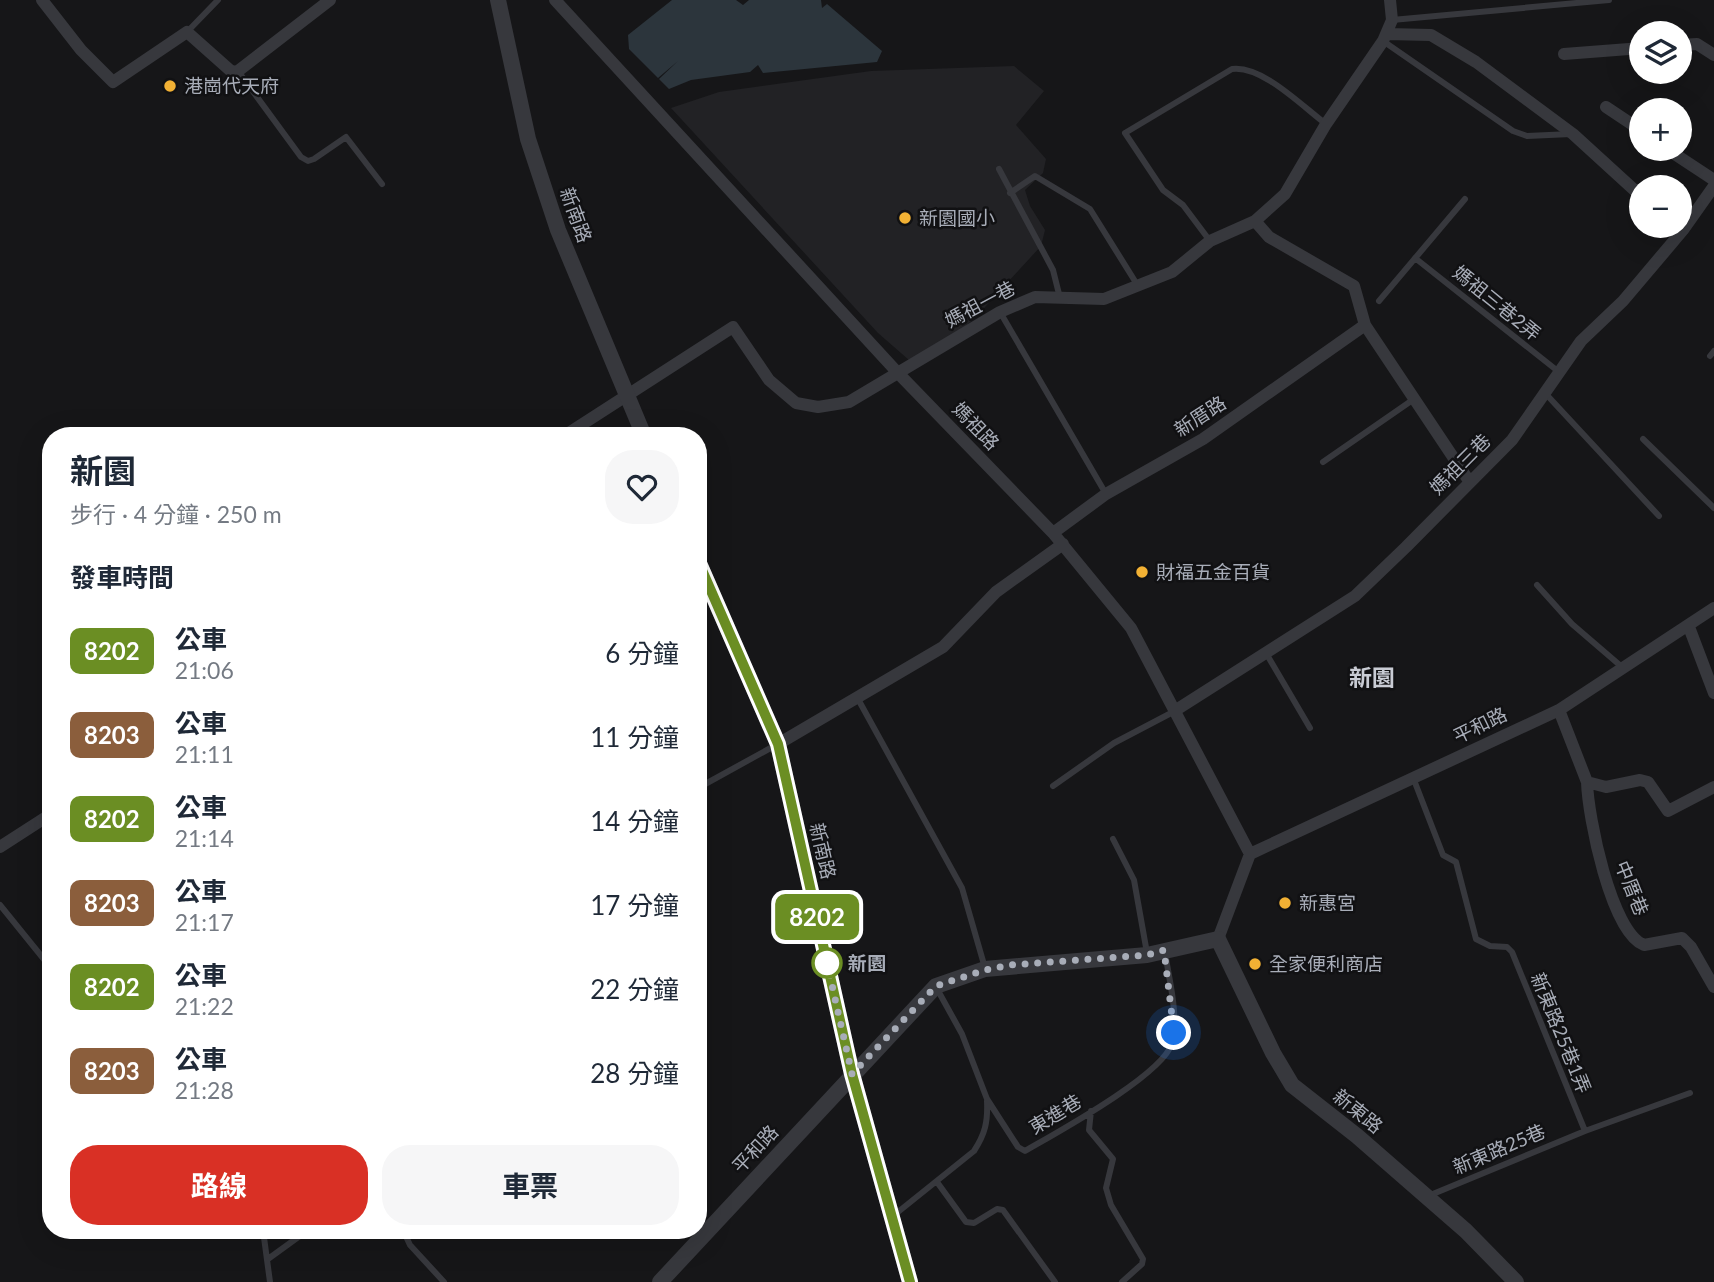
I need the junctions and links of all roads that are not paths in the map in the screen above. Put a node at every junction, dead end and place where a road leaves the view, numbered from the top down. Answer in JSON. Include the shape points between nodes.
{"nodes":[{"id":1,"x":42,"y":0,"type":"edge"},
{"id":2,"x":218,"y":0,"type":"edge"},
{"id":3,"x":330,"y":0,"type":"edge"},
{"id":4,"x":498,"y":0,"type":"edge"},
{"id":5,"x":555,"y":0,"type":"edge"},
{"id":6,"x":1390,"y":0,"type":"edge"},
{"id":7,"x":1609,"y":0,"type":"edge"},
{"id":8,"x":1392,"y":20,"type":"junction"},
{"id":9,"x":187,"y":32,"type":"junction"},
{"id":10,"x":1385,"y":37,"type":"junction"},
{"id":11,"x":1692,"y":44,"type":"edge"},
{"id":12,"x":1629,"y":49,"type":"edge"},
{"id":13,"x":1563,"y":54,"type":"dead end"},
{"id":14,"x":1714,"y":55,"type":"edge"},
{"id":15,"x":238,"y":71,"type":"junction"},
{"id":16,"x":1606,"y":107,"type":"dead end"},
{"id":17,"x":1629,"y":122,"type":"edge"},
{"id":18,"x":1326,"y":124,"type":"junction"},
{"id":19,"x":1573,"y":134,"type":"junction"},
{"id":20,"x":1684,"y":161,"type":"edge"},
{"id":21,"x":999,"y":169,"type":"dead end"},
{"id":22,"x":1714,"y":183,"type":"edge"},
{"id":23,"x":382,"y":184,"type":"dead end"},
{"id":24,"x":1629,"y":185,"type":"edge"},
{"id":25,"x":1010,"y":193,"type":"junction"},
{"id":26,"x":1465,"y":199,"type":"dead end"},
{"id":27,"x":1692,"y":212,"type":"edge"},
{"id":28,"x":1255,"y":221,"type":"junction"},
{"id":29,"x":1672,"y":238,"type":"edge"},
{"id":30,"x":1210,"y":241,"type":"junction"},
{"id":31,"x":1415,"y":258,"type":"junction"},
{"id":32,"x":1139,"y":288,"type":"junction"},
{"id":33,"x":1060,"y":298,"type":"junction"},
{"id":34,"x":1379,"y":301,"type":"dead end"},
{"id":35,"x":1000,"y":312,"type":"junction"},
{"id":36,"x":1366,"y":325,"type":"junction"},
{"id":37,"x":897,"y":372,"type":"junction"},
{"id":38,"x":1559,"y":373,"type":"junction"},
{"id":39,"x":1545,"y":393,"type":"junction"},
{"id":40,"x":626,"y":395,"type":"junction"},
{"id":41,"x":1414,"y":399,"type":"junction"},
{"id":42,"x":578,"y":427,"type":"edge"},
{"id":43,"x":640,"y":427,"type":"edge"},
{"id":44,"x":1643,"y":439,"type":"dead end"},
{"id":45,"x":1323,"y":462,"type":"dead end"},
{"id":46,"x":1469,"y":481,"type":"junction"},
{"id":47,"x":1106,"y":494,"type":"junction"},
{"id":48,"x":1714,"y":508,"type":"edge"},
{"id":49,"x":1659,"y":516,"type":"dead end"},
{"id":50,"x":1053,"y":533,"type":"junction"},
{"id":51,"x":1063,"y":544,"type":"junction"},
{"id":52,"x":707,"y":582,"type":"edge"},
{"id":53,"x":1537,"y":585,"type":"dead end"},
{"id":54,"x":1714,"y":608,"type":"edge"},
{"id":55,"x":1689,"y":627,"type":"junction"},
{"id":56,"x":1266,"y":653,"type":"junction"},
{"id":57,"x":1624,"y":668,"type":"junction"},
{"id":58,"x":1714,"y":693,"type":"edge"},
{"id":59,"x":858,"y":699,"type":"junction"},
{"id":60,"x":1176,"y":710,"type":"junction"},
{"id":61,"x":1559,"y":710,"type":"junction"},
{"id":62,"x":1310,"y":728,"type":"dead end"},
{"id":63,"x":778,"y":744,"type":"junction"},
{"id":64,"x":1414,"y":780,"type":"junction"},
{"id":65,"x":1587,"y":782,"type":"junction"},
{"id":66,"x":707,"y":783,"type":"edge"},
{"id":67,"x":1053,"y":786,"type":"dead end"},
{"id":68,"x":1714,"y":787,"type":"edge"},
{"id":69,"x":42,"y":820,"type":"edge"},
{"id":70,"x":1113,"y":839,"type":"dead end"},
{"id":71,"x":0,"y":846,"type":"edge"},
{"id":72,"x":1250,"y":854,"type":"junction"},
{"id":73,"x":0,"y":905,"type":"edge"},
{"id":74,"x":1218,"y":939,"type":"junction"},
{"id":75,"x":1164,"y":950,"type":"junction"},
{"id":76,"x":1147,"y":955,"type":"junction"},
{"id":77,"x":42,"y":957,"type":"edge"},
{"id":78,"x":985,"y":970,"type":"junction"},
{"id":79,"x":936,"y":986,"type":"junction"},
{"id":80,"x":1714,"y":987,"type":"edge"},
{"id":81,"x":852,"y":1074,"type":"junction"},
{"id":82,"x":1690,"y":1093,"type":"dead end"},
{"id":83,"x":987,"y":1099,"type":"junction"},
{"id":84,"x":1091,"y":1111,"type":"junction"},
{"id":85,"x":1584,"y":1131,"type":"junction"},
{"id":86,"x":937,"y":1182,"type":"junction"},
{"id":87,"x":1426,"y":1197,"type":"junction"},
{"id":88,"x":891,"y":1218,"type":"junction"},
{"id":89,"x":707,"y":1231,"type":"edge"},
{"id":90,"x":265,"y":1239,"type":"edge"},
{"id":91,"x":296,"y":1239,"type":"edge"},
{"id":92,"x":407,"y":1239,"type":"edge"},
{"id":93,"x":700,"y":1239,"type":"edge"},
{"id":94,"x":268,"y":1259,"type":"junction"},
{"id":95,"x":270,"y":1282,"type":"edge"},
{"id":96,"x":444,"y":1282,"type":"edge"},
{"id":97,"x":660,"y":1282,"type":"edge"},
{"id":98,"x":910,"y":1282,"type":"edge"},
{"id":99,"x":1055,"y":1282,"type":"edge"},
{"id":100,"x":1122,"y":1282,"type":"edge"},
{"id":101,"x":1516,"y":1282,"type":"edge"}],
"edges":[{"from":1,"to":9,"type":"street","via":[[113,82]]},
{"from":2,"to":9,"type":"lane"},
{"from":3,"to":15,"type":"street"},
{"from":4,"to":40,"type":"street","name":"新南路","via":[[528,139],[558,230]]},
{"from":5,"to":37,"type":"street","name":"媽祖路"},
{"from":6,"to":8,"type":"street","name":"媽祖一巷"},
{"from":7,"to":8,"type":"lane"},
{"from":8,"to":10,"type":"street","name":"媽祖一巷"},
{"from":9,"to":15,"type":"street","via":[[232,72]]},
{"from":10,"to":18,"type":"street","name":"媽祖一巷"},
{"from":10,"to":19,"type":"street","via":[[1431,35],[1476,62]]},
{"from":10,"to":19,"type":"lane","via":[[1513,131],[1527,136]]},
{"from":11,"to":14,"type":"street"},
{"from":12,"to":13,"type":"street"},
{"from":15,"to":23,"type":"lane","via":[[301,157],[314,159],[346,137]]},
{"from":16,"to":17,"type":"street"},
{"from":18,"to":28,"type":"street","name":"媽祖一巷","via":[[1285,194]]},
{"from":18,"to":30,"type":"lane","via":[[1260,74],[1241,68],[1231,69],[1125,133],[1163,190],[1183,205]]},
{"from":19,"to":24,"type":"street"},
{"from":20,"to":22,"type":"street"},
{"from":21,"to":25,"type":"lane"},
{"from":22,"to":27,"type":"street","name":"媽祖三巷"},
{"from":25,"to":32,"type":"lane","via":[[1035,176],[1090,209]]},
{"from":25,"to":33,"type":"lane","via":[[1054,270]]},
{"from":26,"to":31,"type":"lane"},
{"from":28,"to":30,"type":"street","name":"媽祖一巷"},
{"from":28,"to":36,"type":"street","via":[[1269,237],[1354,286]]},
{"from":29,"to":38,"type":"street","name":"媽祖三巷","via":[[1623,301],[1581,341]]},
{"from":30,"to":32,"type":"street","name":"媽祖一巷","via":[[1172,272]]},
{"from":31,"to":34,"type":"lane"},
{"from":31,"to":38,"type":"lane","name":"媽祖三巷2弄"},
{"from":32,"to":33,"type":"street","name":"媽祖一巷","via":[[1104,299]]},
{"from":33,"to":35,"type":"street","name":"媽祖一巷","via":[[1035,297]]},
{"from":35,"to":37,"type":"street","name":"媽祖一巷"},
{"from":35,"to":47,"type":"lane"},
{"from":36,"to":41,"type":"street"},
{"from":36,"to":47,"type":"street","name":"新厝路","via":[[1203,439]]},
{"from":37,"to":40,"type":"street","name":"媽祖一巷","via":[[849,402],[818,407],[796,402],[769,380],[733,327]]},
{"from":37,"to":50,"type":"street","name":"媽祖路"},
{"from":38,"to":39,"type":"street","name":"媽祖三巷"},
{"from":39,"to":46,"type":"street","name":"媽祖三巷","via":[[1512,440]]},
{"from":39,"to":49,"type":"lane"},
{"from":40,"to":42,"type":"street","name":"媽祖一巷"},
{"from":40,"to":43,"type":"street","name":"新南路"},
{"from":41,"to":45,"type":"lane"},
{"from":41,"to":46,"type":"street"},
{"from":44,"to":48,"type":"lane"},
{"from":46,"to":56,"type":"street","name":"媽祖三巷","via":[[1355,596]]},
{"from":47,"to":50,"type":"street","name":"新厝路"},
{"from":50,"to":51,"type":"street","name":"媽祖路"},
{"from":51,"to":59,"type":"street","via":[[996,592],[943,647]]},
{"from":51,"to":60,"type":"street","name":"媽祖路","via":[[1131,628]]},
{"from":52,"to":63,"type":"street","name":"新南路"},
{"from":53,"to":57,"type":"lane"},
{"from":54,"to":55,"type":"street","name":"平和路"},
{"from":55,"to":57,"type":"street","name":"平和路"},
{"from":55,"to":58,"type":"street"},
{"from":56,"to":60,"type":"street","name":"媽祖三巷"},
{"from":56,"to":62,"type":"lane"},
{"from":57,"to":61,"type":"street","name":"平和路"},
{"from":59,"to":63,"type":"street"},
{"from":59,"to":78,"type":"lane","via":[[962,888]]},
{"from":60,"to":67,"type":"lane","via":[[1114,743]]},
{"from":60,"to":72,"type":"street","name":"媽祖路"},
{"from":61,"to":64,"type":"street","name":"平和路"},
{"from":61,"to":65,"type":"street","name":"中厝巷"},
{"from":63,"to":66,"type":"lane"},
{"from":63,"to":81,"type":"street","name":"新南路"},
{"from":64,"to":72,"type":"street","name":"平和路"},
{"from":64,"to":85,"type":"lane","name":"新東路25巷1弄","via":[[1443,855],[1456,862],[1476,939],[1507,947]]},
{"from":65,"to":68,"type":"street","via":[[1606,787],[1648,782],[1668,811]]},
{"from":65,"to":80,"type":"street","name":"中厝巷","via":[[1602,872],[1632,937],[1644,945],[1682,938]]},
{"from":69,"to":71,"type":"street"},
{"from":70,"to":76,"type":"lane","via":[[1134,880]]},
{"from":72,"to":74,"type":"street"},
{"from":73,"to":77,"type":"lane"},
{"from":74,"to":75,"type":"street"},
{"from":74,"to":87,"type":"street","name":"新東路","via":[[1293,1085]]},
{"from":75,"to":76,"type":"street"},
{"from":75,"to":84,"type":"lane","name":"東進巷","via":[[1172,1006],[1171,1045],[1166,1056],[1134,1084]]},
{"from":76,"to":78,"type":"street"},
{"from":78,"to":79,"type":"street"},
{"from":79,"to":81,"type":"street","name":"平和路"},
{"from":79,"to":83,"type":"lane","name":"東進巷","via":[[962,1034]]},
{"from":81,"to":88,"type":"street","name":"新南路"},
{"from":81,"to":89,"type":"street","name":"平和路"},
{"from":82,"to":85,"type":"lane","name":"新東路25巷"},
{"from":83,"to":84,"type":"lane","name":"東進巷","via":[[1025,1151]]},
{"from":83,"to":86,"type":"lane","via":[[983,1138]]},
{"from":84,"to":100,"type":"lane","via":[[1089,1130],[1113,1159],[1107,1188],[1111,1205],[1143,1259]]},
{"from":85,"to":87,"type":"lane","name":"新東路25巷"},
{"from":86,"to":88,"type":"lane"},
{"from":86,"to":99,"type":"lane","via":[[966,1222],[1003,1210]]},
{"from":87,"to":101,"type":"street","name":"新東路"},
{"from":88,"to":98,"type":"street","name":"新南路"},
{"from":90,"to":94,"type":"lane"},
{"from":91,"to":94,"type":"lane"},
{"from":92,"to":96,"type":"lane"},
{"from":93,"to":97,"type":"street","name":"平和路"},
{"from":94,"to":95,"type":"lane"}]}
